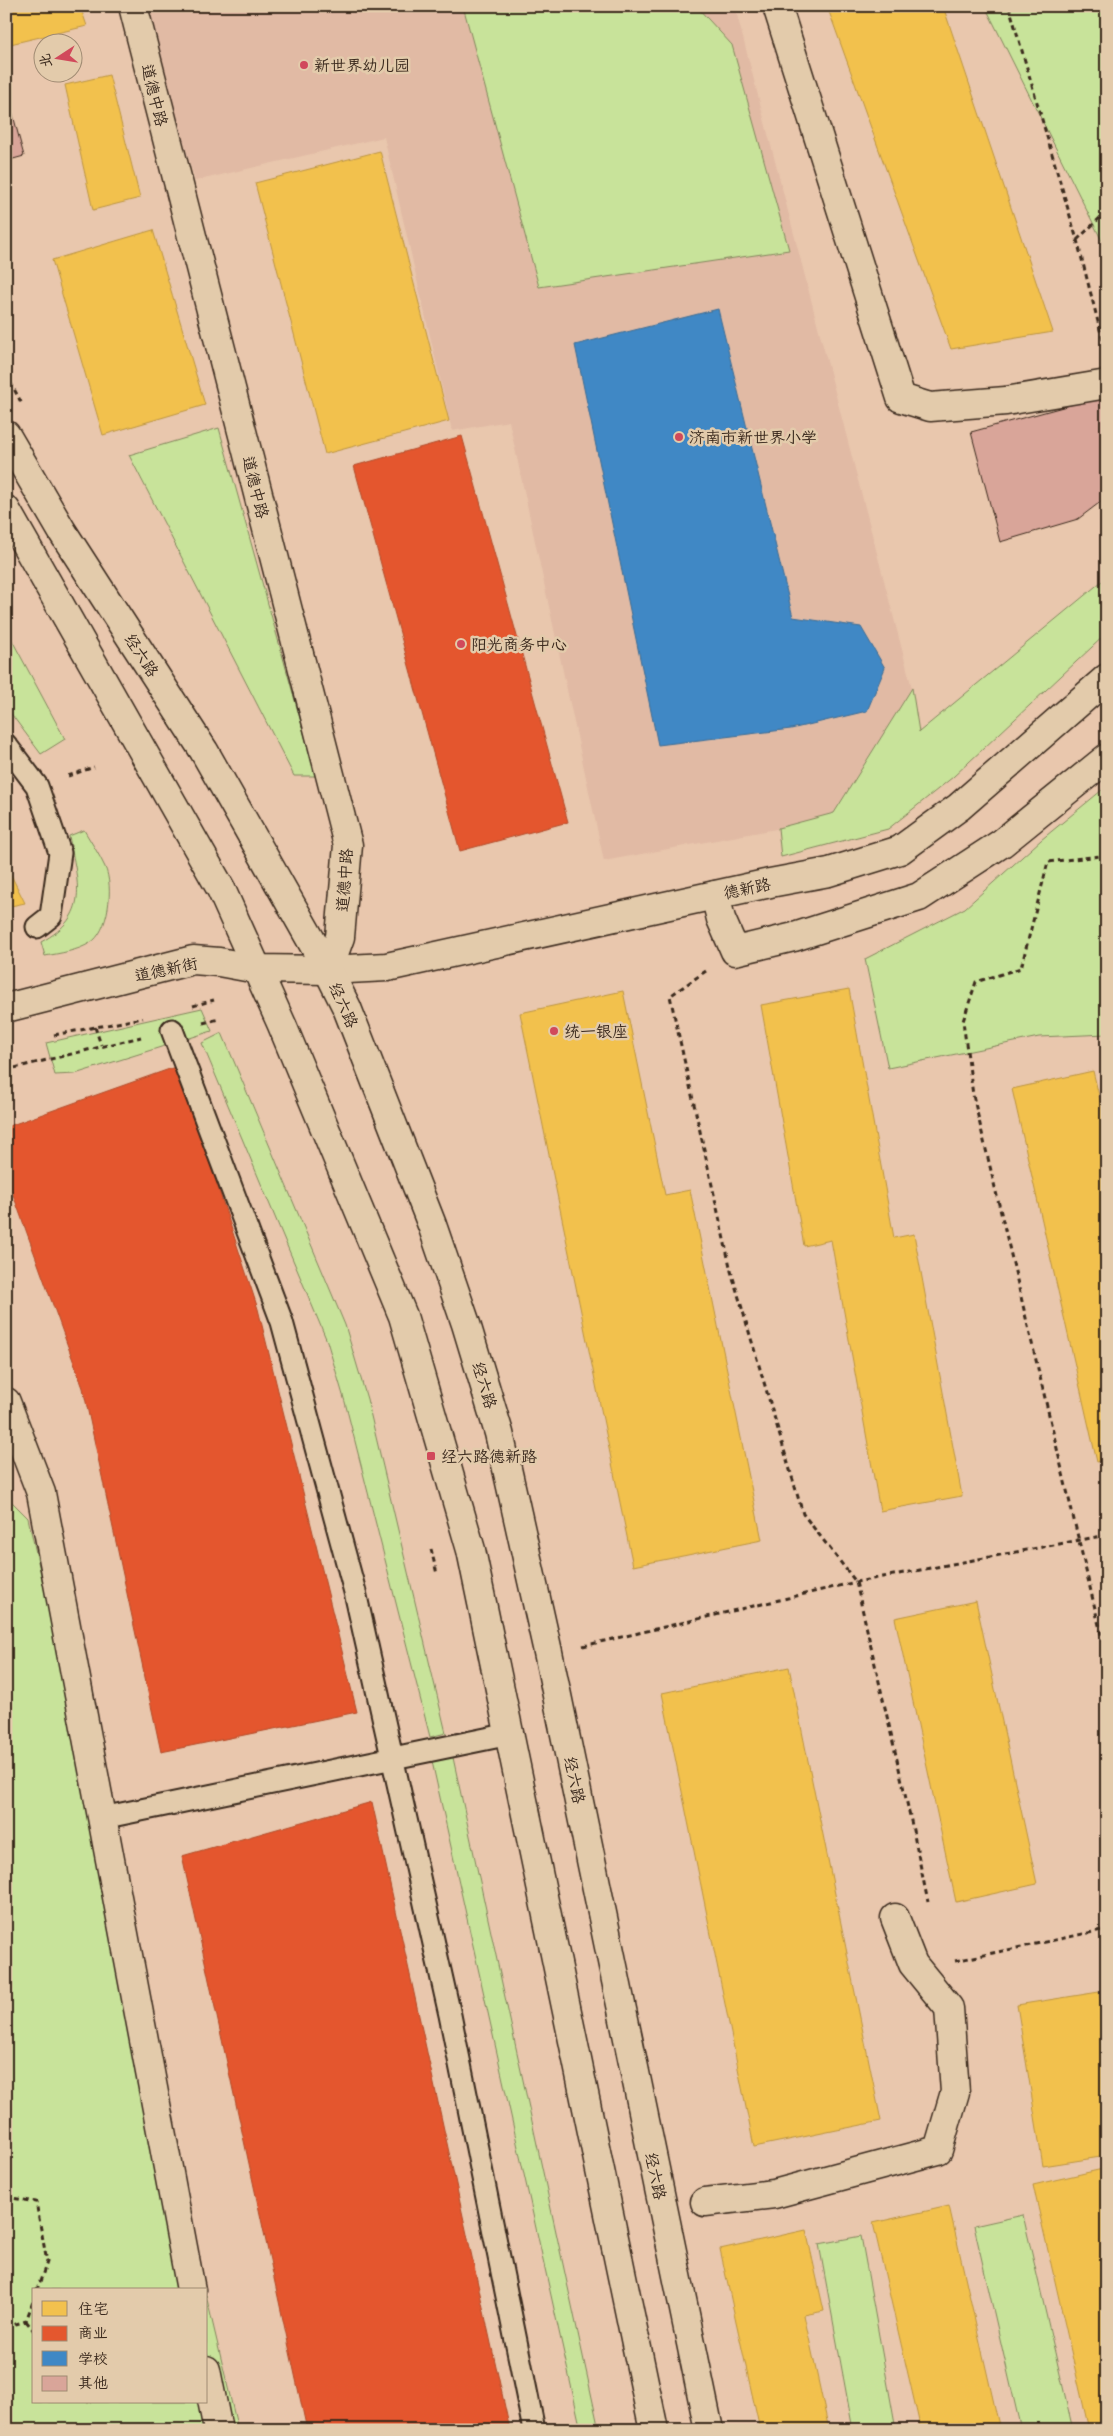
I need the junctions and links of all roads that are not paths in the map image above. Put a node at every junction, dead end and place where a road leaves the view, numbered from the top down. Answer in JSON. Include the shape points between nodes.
{"nodes":[{"id":1,"x":132,"y":6,"type":"edge"},
{"id":2,"x":777,"y":6,"type":"edge"},
{"id":3,"x":1107,"y":384,"type":"edge"},
{"id":4,"x":6,"y":435,"type":"edge"},
{"id":5,"x":6,"y":510,"type":"edge"},
{"id":6,"x":1107,"y":678,"type":"edge"},
{"id":7,"x":6,"y":745,"type":"edge"},
{"id":8,"x":1107,"y":758,"type":"edge"},
{"id":9,"x":715,"y":895,"type":"junction"},
{"id":10,"x":37,"y":927,"type":"dead end"},
{"id":11,"x":257,"y":969,"type":"junction"},
{"id":12,"x":328,"y":970,"type":"junction"},
{"id":13,"x":6,"y":1008,"type":"edge"},
{"id":14,"x":172,"y":1030,"type":"road end"},
{"id":15,"x":8,"y":1408,"type":"edge"},
{"id":16,"x":510,"y":1734,"type":"junction"},
{"id":17,"x":392,"y":1758,"type":"junction"},
{"id":18,"x":102,"y":1818,"type":"junction"},
{"id":19,"x":895,"y":1918,"type":"dead end"},
{"id":20,"x":705,"y":2202,"type":"dead end"},
{"id":21,"x":191,"y":2288,"type":"edge"},
{"id":22,"x":208,"y":2380,"type":"edge"},
{"id":23,"x":218,"y":2430,"type":"edge"},
{"id":24,"x":534,"y":2430,"type":"edge"},
{"id":25,"x":654,"y":2430,"type":"edge"},
{"id":26,"x":709,"y":2430,"type":"edge"}],
"edges":[{"from":1,"to":12,"type":"street","name":"道德中路","via":[[348,845],[340,937]]},
{"from":2,"to":3,"type":"street","via":[[901,398],[930,407],[1006,401]]},
{"from":4,"to":12,"type":"street","name":"经六路","via":[[62,531],[204,751]]},
{"from":5,"to":11,"type":"street","via":[[221,889]]},
{"from":6,"to":9,"type":"street","name":"德新路","via":[[959,807],[900,850],[829,872]]},
{"from":7,"to":10,"type":"lane","via":[[37,786],[60,853],[51,916]]},
{"from":8,"to":9,"type":"street","via":[[1002,843],[919,897],[794,938],[735,951]]},
{"from":9,"to":12,"type":"street","name":"德新路","via":[[387,967]]},
{"from":11,"to":12,"type":"street","name":"道德新街"},
{"from":11,"to":13,"type":"street","name":"道德新街","via":[[193,960]]},
{"from":11,"to":16,"type":"street","via":[[403,1316],[471,1550]]},
{"from":12,"to":26,"type":"street","name":"经六路","via":[[347,1008],[432,1225],[499,1433],[548,1652]]},
{"from":14,"to":17,"type":"lane","via":[[282,1322],[355,1592]]},
{"from":15,"to":18,"type":"street","via":[[41,1493]]},
{"from":16,"to":17,"type":"lane"},
{"from":16,"to":25,"type":"street"},
{"from":17,"to":18,"type":"lane"},
{"from":17,"to":24,"type":"lane","via":[[450,2015]]},
{"from":18,"to":21,"type":"street"},
{"from":19,"to":20,"type":"street","via":[[913,1964],[949,2008],[955,2092],[938,2150],[774,2194]]},
{"from":22,"to":23,"type":"street"}]}
